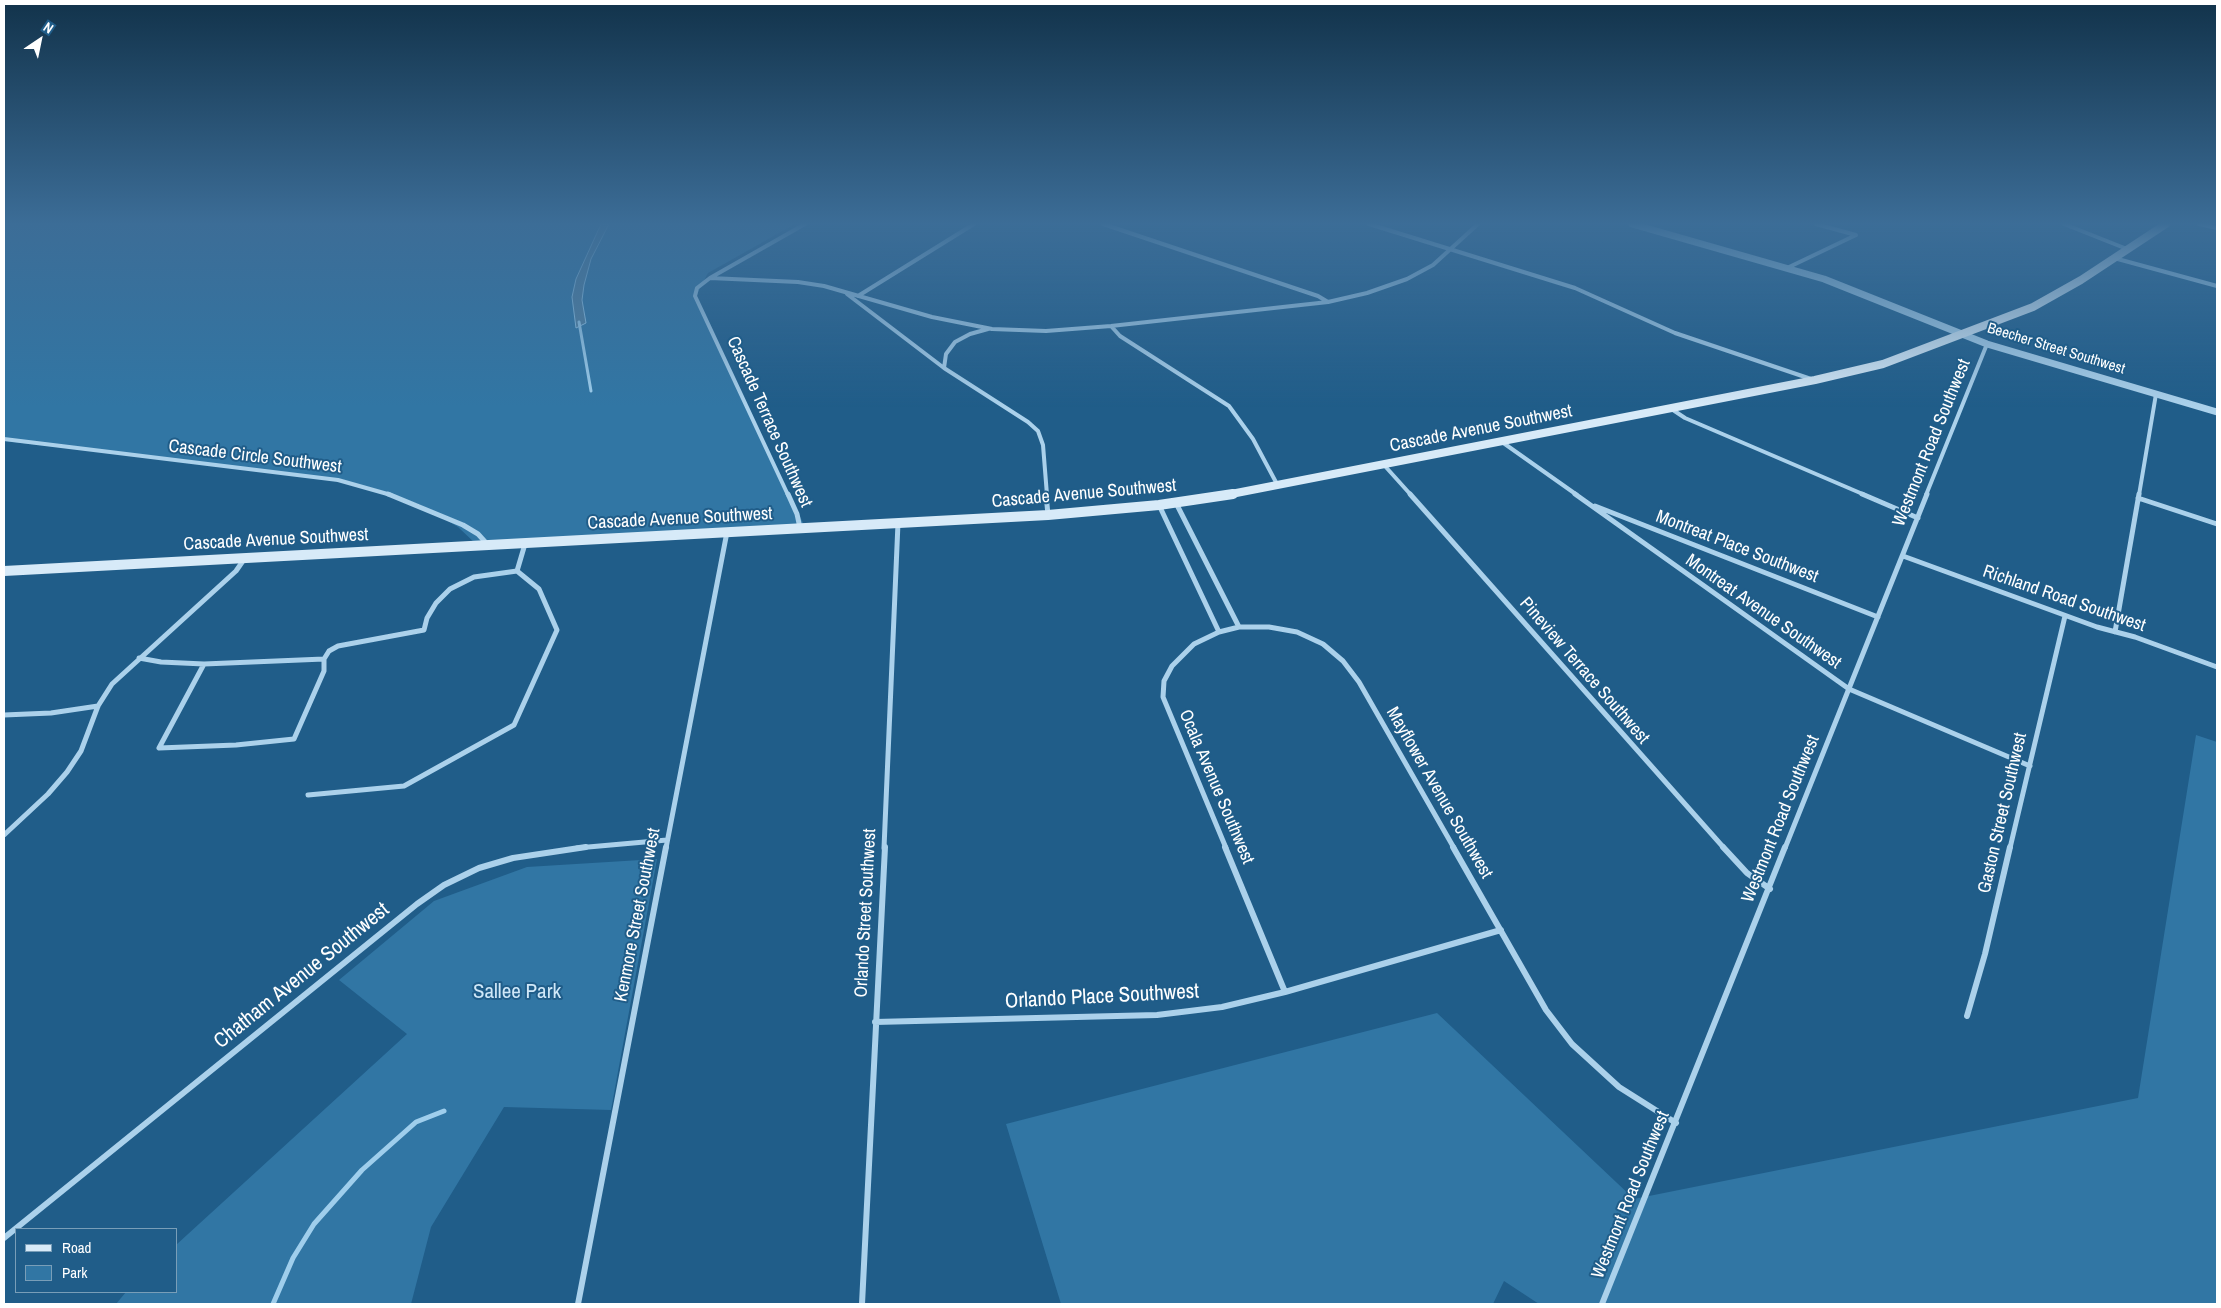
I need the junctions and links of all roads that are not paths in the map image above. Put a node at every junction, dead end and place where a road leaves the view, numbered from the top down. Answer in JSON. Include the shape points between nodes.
{"nodes":[{"id":1,"x":701,"y":285,"type":"edge"},
{"id":2,"x":812,"y":285,"type":"edge"},
{"id":3,"x":876,"y":285,"type":"edge"},
{"id":4,"x":1285,"y":285,"type":"edge"},
{"id":5,"x":1390,"y":285,"type":"edge"},
{"id":6,"x":1566,"y":285,"type":"edge"},
{"id":7,"x":1840,"y":285,"type":"edge"},
{"id":8,"x":2072,"y":285,"type":"edge"},
{"id":9,"x":845,"y":292,"type":"junction"},
{"id":10,"x":858,"y":296,"type":"junction"},
{"id":11,"x":1328,"y":302,"type":"junction"},
{"id":12,"x":1111,"y":326,"type":"junction"},
{"id":13,"x":992,"y":328,"type":"junction"},
{"id":14,"x":1962,"y":334,"type":"junction"},
{"id":15,"x":1987,"y":344,"type":"junction"},
{"id":16,"x":944,"y":368,"type":"junction"},
{"id":17,"x":1815,"y":380,"type":"junction"},
{"id":18,"x":2156,"y":394,"type":"junction"},
{"id":19,"x":1670,"y":408,"type":"junction"},
{"id":20,"x":2217,"y":412,"type":"edge"},
{"id":21,"x":4,"y":439,"type":"edge"},
{"id":22,"x":1502,"y":442,"type":"junction"},
{"id":23,"x":1384,"y":465,"type":"junction"},
{"id":24,"x":1278,"y":486,"type":"junction"},
{"id":25,"x":2138,"y":498,"type":"junction"},
{"id":26,"x":1586,"y":502,"type":"junction"},
{"id":27,"x":1176,"y":503,"type":"junction"},
{"id":28,"x":1159,"y":505,"type":"junction"},
{"id":29,"x":1048,"y":515,"type":"junction"},
{"id":30,"x":1918,"y":518,"type":"junction"},
{"id":31,"x":898,"y":523,"type":"junction"},
{"id":32,"x":2217,"y":524,"type":"edge"},
{"id":33,"x":800,"y":528,"type":"junction"},
{"id":34,"x":727,"y":532,"type":"junction"},
{"id":35,"x":525,"y":543,"type":"junction"},
{"id":36,"x":488,"y":545,"type":"junction"},
{"id":37,"x":1902,"y":556,"type":"junction"},
{"id":38,"x":245,"y":558,"type":"junction"},
{"id":39,"x":4,"y":571,"type":"edge"},
{"id":40,"x":517,"y":571,"type":"junction"},
{"id":41,"x":2065,"y":616,"type":"junction"},
{"id":42,"x":1878,"y":617,"type":"junction"},
{"id":43,"x":1239,"y":627,"type":"junction"},
{"id":44,"x":1219,"y":632,"type":"junction"},
{"id":45,"x":2115,"y":632,"type":"junction"},
{"id":46,"x":139,"y":658,"type":"junction"},
{"id":47,"x":324,"y":659,"type":"junction"},
{"id":48,"x":204,"y":664,"type":"junction"},
{"id":49,"x":2217,"y":666,"type":"edge"},
{"id":50,"x":1849,"y":689,"type":"junction"},
{"id":51,"x":98,"y":706,"type":"junction"},
{"id":52,"x":4,"y":715,"type":"edge"},
{"id":53,"x":2030,"y":766,"type":"junction"},
{"id":54,"x":308,"y":795,"type":"dead end"},
{"id":55,"x":4,"y":835,"type":"edge"},
{"id":56,"x":667,"y":840,"type":"junction"},
{"id":57,"x":1770,"y":889,"type":"junction"},
{"id":58,"x":1501,"y":930,"type":"junction"},
{"id":59,"x":1285,"y":992,"type":"junction"},
{"id":60,"x":1968,"y":1016,"type":"dead end"},
{"id":61,"x":875,"y":1022,"type":"junction"},
{"id":62,"x":1676,"y":1123,"type":"junction"},
{"id":63,"x":16,"y":1228,"type":"edge"},
{"id":64,"x":15,"y":1229,"type":"edge"},
{"id":65,"x":4,"y":1238,"type":"edge"},
{"id":66,"x":578,"y":1304,"type":"edge"},
{"id":67,"x":862,"y":1304,"type":"edge"},
{"id":68,"x":1602,"y":1304,"type":"edge"}],
"edges":[{"from":1,"to":33,"type":"street","name":"Cascade Terrace Southwest","via":[[696,296],[797,514]]},
{"from":2,"to":9,"type":"street"},
{"from":3,"to":10,"type":"street"},
{"from":4,"to":11,"type":"street"},
{"from":5,"to":11,"type":"street"},
{"from":6,"to":17,"type":"street","via":[[1675,333]]},
{"from":7,"to":14,"type":"street","name":"Beecher Street Southwest"},
{"from":8,"to":14,"type":"main road","name":"Cascade Avenue Southwest","via":[[2032,307]]},
{"from":9,"to":10,"type":"street"},
{"from":9,"to":16,"type":"street"},
{"from":10,"to":13,"type":"street","via":[[932,317]]},
{"from":11,"to":12,"type":"street"},
{"from":12,"to":13,"type":"street","via":[[1046,331]]},
{"from":12,"to":24,"type":"street","via":[[1120,336],[1229,406],[1253,438]]},
{"from":13,"to":16,"type":"street","via":[[955,342],[946,354]]},
{"from":14,"to":15,"type":"street","name":"Beecher Street Southwest"},
{"from":14,"to":17,"type":"main road","name":"Cascade Avenue Southwest","via":[[1883,364]]},
{"from":15,"to":18,"type":"street","name":"Beecher Street Southwest"},
{"from":15,"to":30,"type":"street","name":"Westmont Road Southwest"},
{"from":16,"to":29,"type":"street","via":[[1038,431],[1044,444]]},
{"from":17,"to":19,"type":"main road","name":"Cascade Avenue Southwest"},
{"from":18,"to":20,"type":"street","name":"Beecher Street Southwest"},
{"from":18,"to":25,"type":"street"},
{"from":19,"to":22,"type":"main road","name":"Cascade Avenue Southwest"},
{"from":19,"to":30,"type":"street","via":[[1685,418]]},
{"from":21,"to":36,"type":"street","name":"Cascade Circle Southwest","via":[[338,480],[388,494],[463,525]]},
{"from":22,"to":23,"type":"main road","name":"Cascade Avenue Southwest"},
{"from":22,"to":26,"type":"street","name":"Montreat Avenue Southwest"},
{"from":23,"to":24,"type":"main road","name":"Cascade Avenue Southwest"},
{"from":23,"to":57,"type":"street","name":"Pineview Terrace Southwest","via":[[1687,808],[1747,873]]},
{"from":24,"to":27,"type":"main road","name":"Cascade Avenue Southwest"},
{"from":25,"to":32,"type":"street"},
{"from":25,"to":45,"type":"street"},
{"from":26,"to":42,"type":"street","name":"Montreat Place Southwest"},
{"from":26,"to":50,"type":"street","name":"Montreat Avenue Southwest"},
{"from":27,"to":28,"type":"main road","name":"Cascade Avenue Southwest"},
{"from":27,"to":43,"type":"street"},
{"from":28,"to":29,"type":"main road","name":"Cascade Avenue Southwest"},
{"from":28,"to":44,"type":"street"},
{"from":29,"to":31,"type":"main road","name":"Cascade Avenue Southwest"},
{"from":30,"to":37,"type":"street","name":"Westmont Road Southwest"},
{"from":31,"to":33,"type":"main road","name":"Cascade Avenue Southwest"},
{"from":31,"to":61,"type":"street","name":"Orlando Street Southwest"},
{"from":33,"to":34,"type":"main road","name":"Cascade Avenue Southwest"},
{"from":34,"to":35,"type":"main road","name":"Cascade Avenue Southwest"},
{"from":34,"to":56,"type":"street","name":"Kenmore Street Southwest"},
{"from":35,"to":36,"type":"main road","name":"Cascade Avenue Southwest"},
{"from":35,"to":40,"type":"street"},
{"from":36,"to":38,"type":"main road","name":"Cascade Avenue Southwest"},
{"from":37,"to":41,"type":"street","name":"Richland Road Southwest"},
{"from":37,"to":42,"type":"street","name":"Westmont Road Southwest"},
{"from":38,"to":39,"type":"main road","name":"Cascade Avenue Southwest"},
{"from":38,"to":46,"type":"street","via":[[236,571]]},
{"from":40,"to":47,"type":"street","via":[[474,577],[450,589],[436,603],[424,630],[338,646],[328,651]]},
{"from":40,"to":54,"type":"street","via":[[539,589],[557,630],[514,725],[404,786]]},
{"from":41,"to":45,"type":"street","name":"Richland Road Southwest"},
{"from":41,"to":53,"type":"street","name":"Gaston Street Southwest"},
{"from":42,"to":50,"type":"street","name":"Westmont Road Southwest"},
{"from":43,"to":44,"type":"street","name":"Ocala Avenue Southwest"},
{"from":43,"to":58,"type":"street","name":"Mayflower Avenue Southwest","via":[[1269,626],[1297,632],[1323,644],[1343,661],[1359,682]]},
{"from":44,"to":59,"type":"street","name":"Ocala Avenue Southwest","via":[[1194,644],[1172,666],[1164,681],[1163,697]]},
{"from":45,"to":49,"type":"street","name":"Richland Road Southwest"},
{"from":46,"to":48,"type":"street"},
{"from":46,"to":51,"type":"street","via":[[112,684]]},
{"from":47,"to":48,"type":"street"},
{"from":47,"to":48,"type":"street","via":[[324,671],[294,739],[159,748]]},
{"from":50,"to":53,"type":"street","name":"Montreat Avenue Southwest"},
{"from":50,"to":57,"type":"street","name":"Westmont Road Southwest"},
{"from":51,"to":52,"type":"street"},
{"from":51,"to":55,"type":"street","via":[[81,751],[67,772]]},
{"from":53,"to":60,"type":"street","name":"Gaston Street Southwest"},
{"from":56,"to":63,"type":"street","name":"Chatham Avenue Southwest","via":[[514,858],[480,868],[444,885]]},
{"from":56,"to":66,"type":"street","name":"Kenmore Street Southwest"},
{"from":57,"to":62,"type":"street","name":"Westmont Road Southwest"},
{"from":58,"to":59,"type":"street","name":"Orlando Place Southwest"},
{"from":58,"to":62,"type":"street","name":"Mayflower Avenue Southwest","via":[[1546,1010],[1572,1044],[1619,1088]]},
{"from":59,"to":61,"type":"street","name":"Orlando Place Southwest","via":[[1222,1007],[1157,1015]]},
{"from":61,"to":67,"type":"street","name":"Orlando Street Southwest"},
{"from":62,"to":68,"type":"street","name":"Westmont Road Southwest"},
{"from":64,"to":65,"type":"street","name":"Chatham Avenue Southwest"}]}
